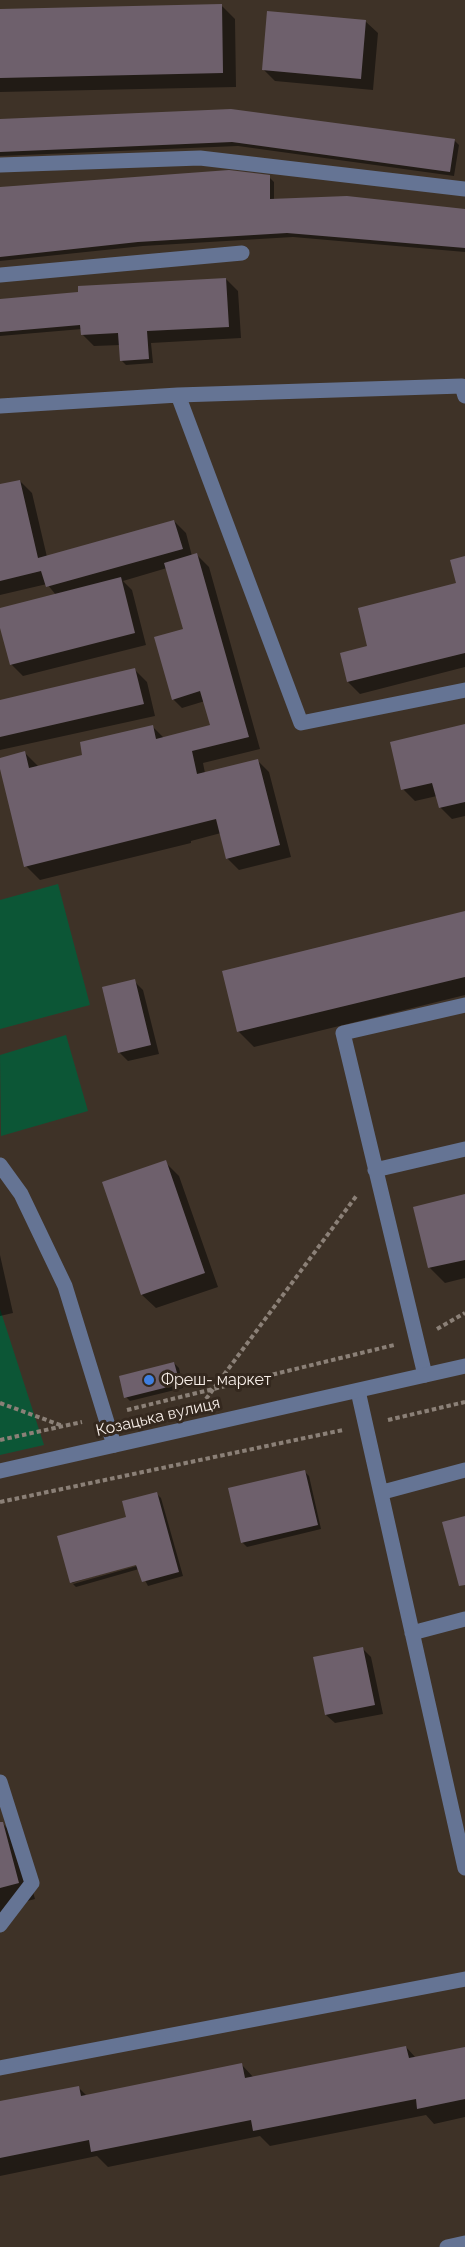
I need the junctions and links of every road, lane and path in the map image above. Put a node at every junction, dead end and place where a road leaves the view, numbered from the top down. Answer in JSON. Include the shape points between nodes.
{"nodes":[{"id":1,"x":0,"y":165,"type":"edge"},
{"id":2,"x":465,"y":189,"type":"edge"},
{"id":3,"x":242,"y":253,"type":"dead end"},
{"id":4,"x":0,"y":275,"type":"edge"},
{"id":5,"x":178,"y":395,"type":"junction"},
{"id":6,"x":465,"y":396,"type":"edge"},
{"id":7,"x":0,"y":406,"type":"edge"},
{"id":8,"x":465,"y":690,"type":"edge"},
{"id":9,"x":465,"y":1005,"type":"edge"},
{"id":10,"x":465,"y":1149,"type":"edge"},
{"id":11,"x":0,"y":1165,"type":"edge"},
{"id":12,"x":375,"y":1170,"type":"junction"},
{"id":13,"x":465,"y":1313,"type":"edge"},
{"id":14,"x":415,"y":1340,"type":"junction"},
{"id":15,"x":465,"y":1366,"type":"edge"},
{"id":16,"x":425,"y":1375,"type":"junction"},
{"id":17,"x":211,"y":1390,"type":"junction"},
{"id":18,"x":358,"y":1391,"type":"junction"},
{"id":19,"x":465,"y":1402,"type":"edge"},
{"id":20,"x":0,"y":1403,"type":"edge"},
{"id":21,"x":105,"y":1416,"type":"junction"},
{"id":22,"x":366,"y":1425,"type":"junction"},
{"id":23,"x":63,"y":1426,"type":"junction"},
{"id":24,"x":190,"y":1428,"type":"junction"},
{"id":25,"x":73,"y":1430,"type":"dead end"},
{"id":26,"x":0,"y":1440,"type":"edge"},
{"id":27,"x":114,"y":1445,"type":"junction"},
{"id":28,"x":465,"y":1470,"type":"edge"},
{"id":29,"x":0,"y":1471,"type":"edge"},
{"id":30,"x":382,"y":1492,"type":"junction"},
{"id":31,"x":0,"y":1502,"type":"edge"},
{"id":32,"x":465,"y":1619,"type":"edge"},
{"id":33,"x":412,"y":1633,"type":"junction"},
{"id":34,"x":0,"y":1782,"type":"edge"},
{"id":35,"x":465,"y":1868,"type":"edge"},
{"id":36,"x":0,"y":1925,"type":"edge"},
{"id":37,"x":465,"y":1979,"type":"edge"},
{"id":38,"x":0,"y":2068,"type":"edge"},
{"id":39,"x":465,"y":2243,"type":"edge"},
{"id":40,"x":447,"y":2247,"type":"edge"}],
"edges":[{"from":1,"to":2,"type":"street","via":[[200,158]]},
{"from":3,"to":4,"type":"street"},
{"from":5,"to":6,"type":"street","via":[[462,386]]},
{"from":5,"to":7,"type":"street"},
{"from":5,"to":8,"type":"street","via":[[300,723]]},
{"from":9,"to":12,"type":"street","via":[[343,1033]]},
{"from":10,"to":12,"type":"street"},
{"from":11,"to":21,"type":"street","via":[[21,1194],[65,1286]]},
{"from":12,"to":14,"type":"street"},
{"from":12,"to":17,"type":"path"},
{"from":13,"to":14,"type":"path"},
{"from":14,"to":16,"type":"street"},
{"from":14,"to":17,"type":"path"},
{"from":15,"to":16,"type":"street","name":"Козацька вулиця"},
{"from":16,"to":18,"type":"street","name":"Козацька вулиця"},
{"from":17,"to":21,"type":"path"},
{"from":17,"to":24,"type":"path"},
{"from":18,"to":22,"type":"street"},
{"from":18,"to":24,"type":"street","name":"Козацька вулиця"},
{"from":19,"to":22,"type":"path"},
{"from":20,"to":23,"type":"path"},
{"from":21,"to":23,"type":"path"},
{"from":21,"to":27,"type":"street"},
{"from":22,"to":30,"type":"street"},
{"from":22,"to":31,"type":"path"},
{"from":23,"to":25,"type":"path"},
{"from":23,"to":26,"type":"path"},
{"from":24,"to":27,"type":"street","name":"Козацька вулиця"},
{"from":27,"to":29,"type":"street","name":"Козацька вулиця"},
{"from":28,"to":30,"type":"street"},
{"from":30,"to":33,"type":"street"},
{"from":32,"to":33,"type":"street"},
{"from":33,"to":35,"type":"street"},
{"from":34,"to":36,"type":"street","via":[[32,1883]]},
{"from":37,"to":38,"type":"street"},
{"from":39,"to":40,"type":"street"}]}
